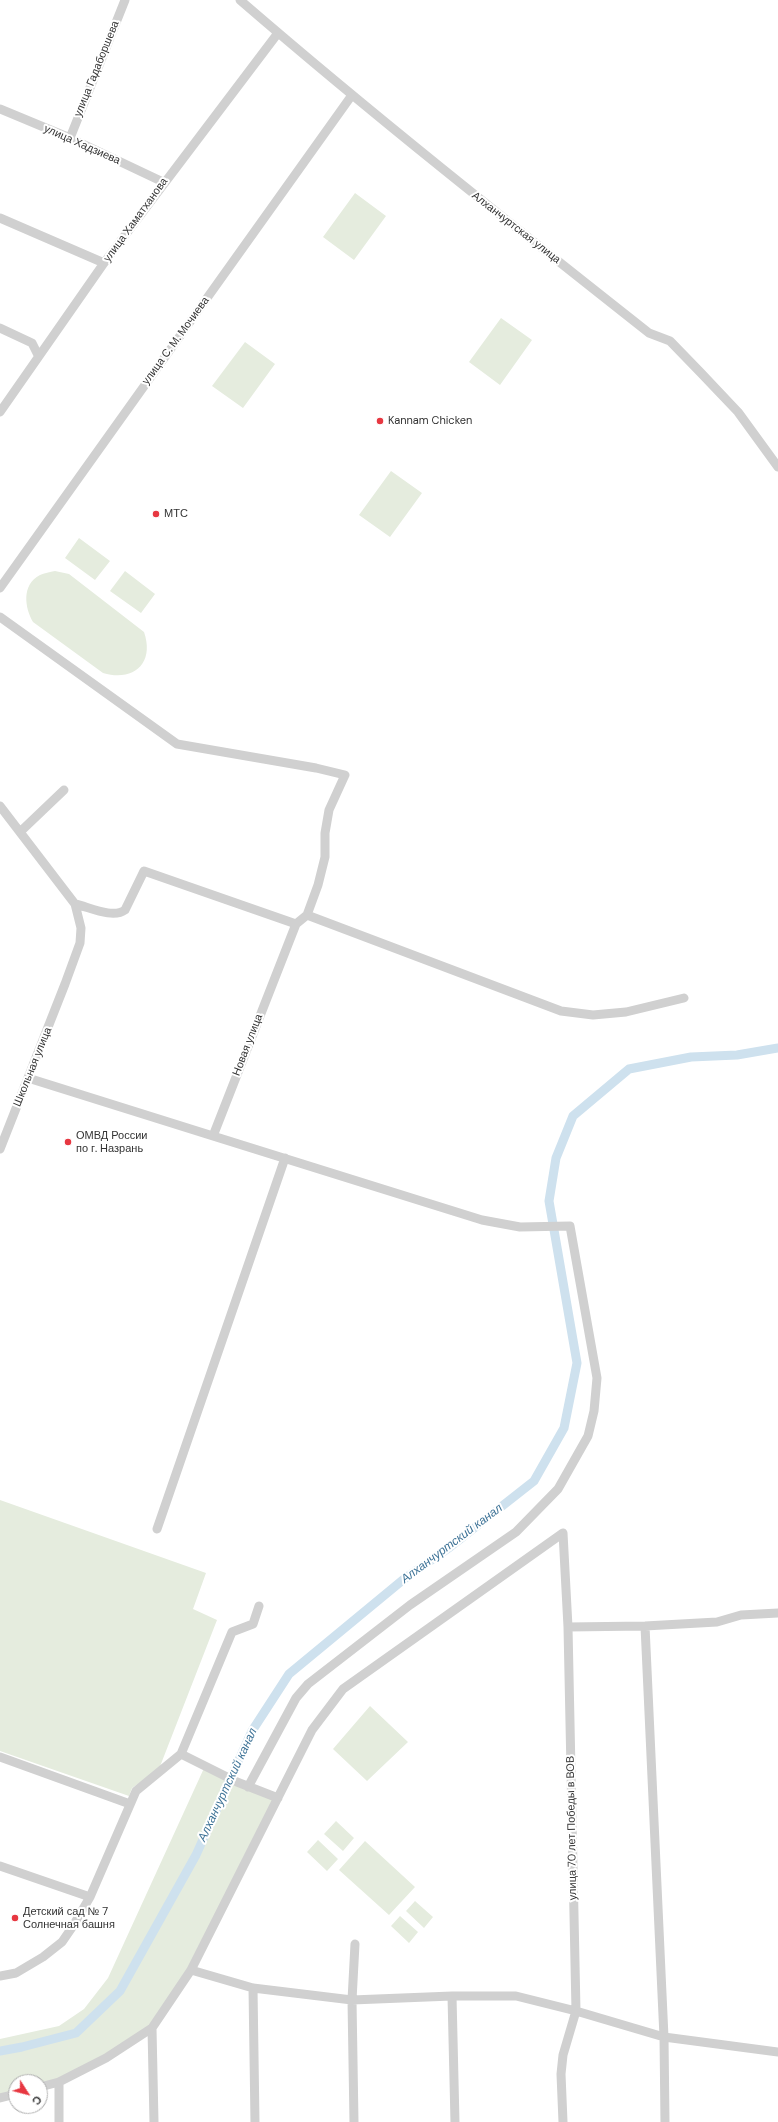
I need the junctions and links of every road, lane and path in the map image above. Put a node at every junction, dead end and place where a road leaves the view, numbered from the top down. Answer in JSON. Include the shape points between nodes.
{"nodes":[{"id":1,"x":125,"y":0,"type":"edge"},
{"id":2,"x":240,"y":0,"type":"edge"},
{"id":3,"x":278,"y":33,"type":"junction"},
{"id":4,"x":352,"y":95,"type":"junction"},
{"id":5,"x":0,"y":109,"type":"edge"},
{"id":6,"x":70,"y":138,"type":"junction"},
{"id":7,"x":163,"y":182,"type":"junction"},
{"id":8,"x":0,"y":218,"type":"edge"},
{"id":9,"x":104,"y":263,"type":"junction"},
{"id":10,"x":0,"y":328,"type":"edge"},
{"id":11,"x":38,"y":355,"type":"junction"},
{"id":12,"x":0,"y":412,"type":"edge"},
{"id":13,"x":778,"y":467,"type":"edge"},
{"id":14,"x":0,"y":588,"type":"edge"},
{"id":15,"x":0,"y":617,"type":"edge"},
{"id":16,"x":64,"y":790,"type":"dead end"},
{"id":17,"x":0,"y":806,"type":"edge"},
{"id":18,"x":20,"y":832,"type":"junction"},
{"id":19,"x":75,"y":904,"type":"junction"},
{"id":20,"x":307,"y":915,"type":"junction"},
{"id":21,"x":296,"y":924,"type":"junction"},
{"id":22,"x":684,"y":998,"type":"dead end"},
{"id":23,"x":28,"y":1078,"type":"junction"},
{"id":24,"x":213,"y":1136,"type":"junction"},
{"id":25,"x":0,"y":1149,"type":"edge"},
{"id":26,"x":285,"y":1158,"type":"junction"},
{"id":27,"x":157,"y":1529,"type":"dead end"},
{"id":28,"x":259,"y":1606,"type":"dead end"},
{"id":29,"x":778,"y":1613,"type":"edge"},
{"id":30,"x":645,"y":1626,"type":"junction"},
{"id":31,"x":568,"y":1627,"type":"junction"},
{"id":32,"x":181,"y":1754,"type":"junction"},
{"id":33,"x":0,"y":1757,"type":"edge"},
{"id":34,"x":248,"y":1787,"type":"junction"},
{"id":35,"x":278,"y":1798,"type":"junction"},
{"id":36,"x":130,"y":1804,"type":"junction"},
{"id":37,"x":0,"y":1866,"type":"edge"},
{"id":38,"x":90,"y":1897,"type":"junction"},
{"id":39,"x":355,"y":1944,"type":"dead end"},
{"id":40,"x":191,"y":1970,"type":"junction"},
{"id":41,"x":0,"y":1976,"type":"edge"},
{"id":42,"x":253,"y":1988,"type":"junction"},
{"id":43,"x":452,"y":1996,"type":"junction"},
{"id":44,"x":352,"y":2000,"type":"junction"},
{"id":45,"x":576,"y":2011,"type":"junction"},
{"id":46,"x":152,"y":2028,"type":"junction"},
{"id":47,"x":664,"y":2037,"type":"junction"},
{"id":48,"x":778,"y":2052,"type":"edge"},
{"id":49,"x":59,"y":2082,"type":"junction"},
{"id":50,"x":48,"y":2085,"type":"edge"},
{"id":51,"x":59,"y":2122,"type":"edge"},
{"id":52,"x":154,"y":2122,"type":"edge"},
{"id":53,"x":255,"y":2122,"type":"edge"},
{"id":54,"x":354,"y":2122,"type":"edge"},
{"id":55,"x":455,"y":2122,"type":"edge"},
{"id":56,"x":563,"y":2122,"type":"edge"},
{"id":57,"x":665,"y":2122,"type":"edge"}],
"edges":[{"from":1,"to":6,"type":"street","name":"улица Гадаборшева"},
{"from":2,"to":3,"type":"street","name":"Алханчуртская улица"},
{"from":3,"to":4,"type":"street","name":"Алханчуртская улица"},
{"from":3,"to":7,"type":"street","name":"улица Хаматханова"},
{"from":4,"to":13,"type":"street","name":"Алханчуртская улица","via":[[476,197],[649,333],[670,341],[738,412]]},
{"from":4,"to":14,"type":"street","name":"улица С. М. Мочиева"},
{"from":5,"to":6,"type":"street","name":"улица Хадзиева"},
{"from":6,"to":7,"type":"street","name":"улица Хадзиева"},
{"from":7,"to":9,"type":"street","name":"улица Хаматханова"},
{"from":8,"to":9,"type":"street"},
{"from":9,"to":11,"type":"street","name":"улица Хаматханова"},
{"from":10,"to":11,"type":"street","via":[[32,343]]},
{"from":11,"to":12,"type":"street","name":"улица Хаматханова"},
{"from":15,"to":20,"type":"street","via":[[177,744],[316,768],[345,776],[338,786],[329,810],[325,833],[325,857]]},
{"from":16,"to":18,"type":"street"},
{"from":17,"to":18,"type":"street"},
{"from":18,"to":19,"type":"street"},
{"from":19,"to":21,"type":"street","via":[[108,912],[122,912],[144,871]]},
{"from":19,"to":23,"type":"street","name":"Школьная улица","via":[[81,928],[80,943]]},
{"from":20,"to":21,"type":"street","name":"Новая улица"},
{"from":20,"to":22,"type":"street","via":[[561,1011],[593,1015],[626,1012]]},
{"from":21,"to":24,"type":"street","name":"Новая улица"},
{"from":23,"to":24,"type":"street"},
{"from":23,"to":25,"type":"street","name":"Школьная улица"},
{"from":24,"to":26,"type":"street"},
{"from":26,"to":27,"type":"street"},
{"from":26,"to":34,"type":"street","via":[[482,1220],[520,1227],[570,1226],[597,1378],[594,1411],[588,1436],[558,1489],[516,1532],[410,1605],[308,1684],[296,1698]]},
{"from":28,"to":32,"type":"street","via":[[253,1624],[232,1632]]},
{"from":29,"to":30,"type":"street","via":[[741,1615],[717,1622]]},
{"from":30,"to":31,"type":"street"},
{"from":30,"to":47,"type":"street"},
{"from":31,"to":35,"type":"street","name":"улица 70 лет Победы в ВОВ","via":[[563,1533],[343,1689],[312,1730]]},
{"from":31,"to":45,"type":"street","name":"улица 70 лет Победы в ВОВ"},
{"from":32,"to":34,"type":"street"},
{"from":32,"to":36,"type":"street","via":[[136,1791]]},
{"from":33,"to":36,"type":"street"},
{"from":34,"to":35,"type":"street"},
{"from":35,"to":40,"type":"street"},
{"from":36,"to":38,"type":"street"},
{"from":37,"to":38,"type":"street"},
{"from":38,"to":41,"type":"street","via":[[62,1942],[16,1973]]},
{"from":39,"to":44,"type":"street"},
{"from":40,"to":42,"type":"street"},
{"from":40,"to":46,"type":"street"},
{"from":42,"to":44,"type":"street"},
{"from":42,"to":53,"type":"street"},
{"from":43,"to":44,"type":"street"},
{"from":43,"to":45,"type":"street","via":[[516,1996]]},
{"from":43,"to":55,"type":"street"},
{"from":44,"to":54,"type":"street"},
{"from":45,"to":47,"type":"street"},
{"from":45,"to":56,"type":"street","name":"улица 70 лет Победы в ВОВ","via":[[563,2055]]},
{"from":46,"to":49,"type":"street","via":[[106,2058]]},
{"from":46,"to":52,"type":"street"},
{"from":47,"to":48,"type":"street"},
{"from":47,"to":57,"type":"street"},
{"from":49,"to":50,"type":"street"},
{"from":49,"to":51,"type":"street"}]}
